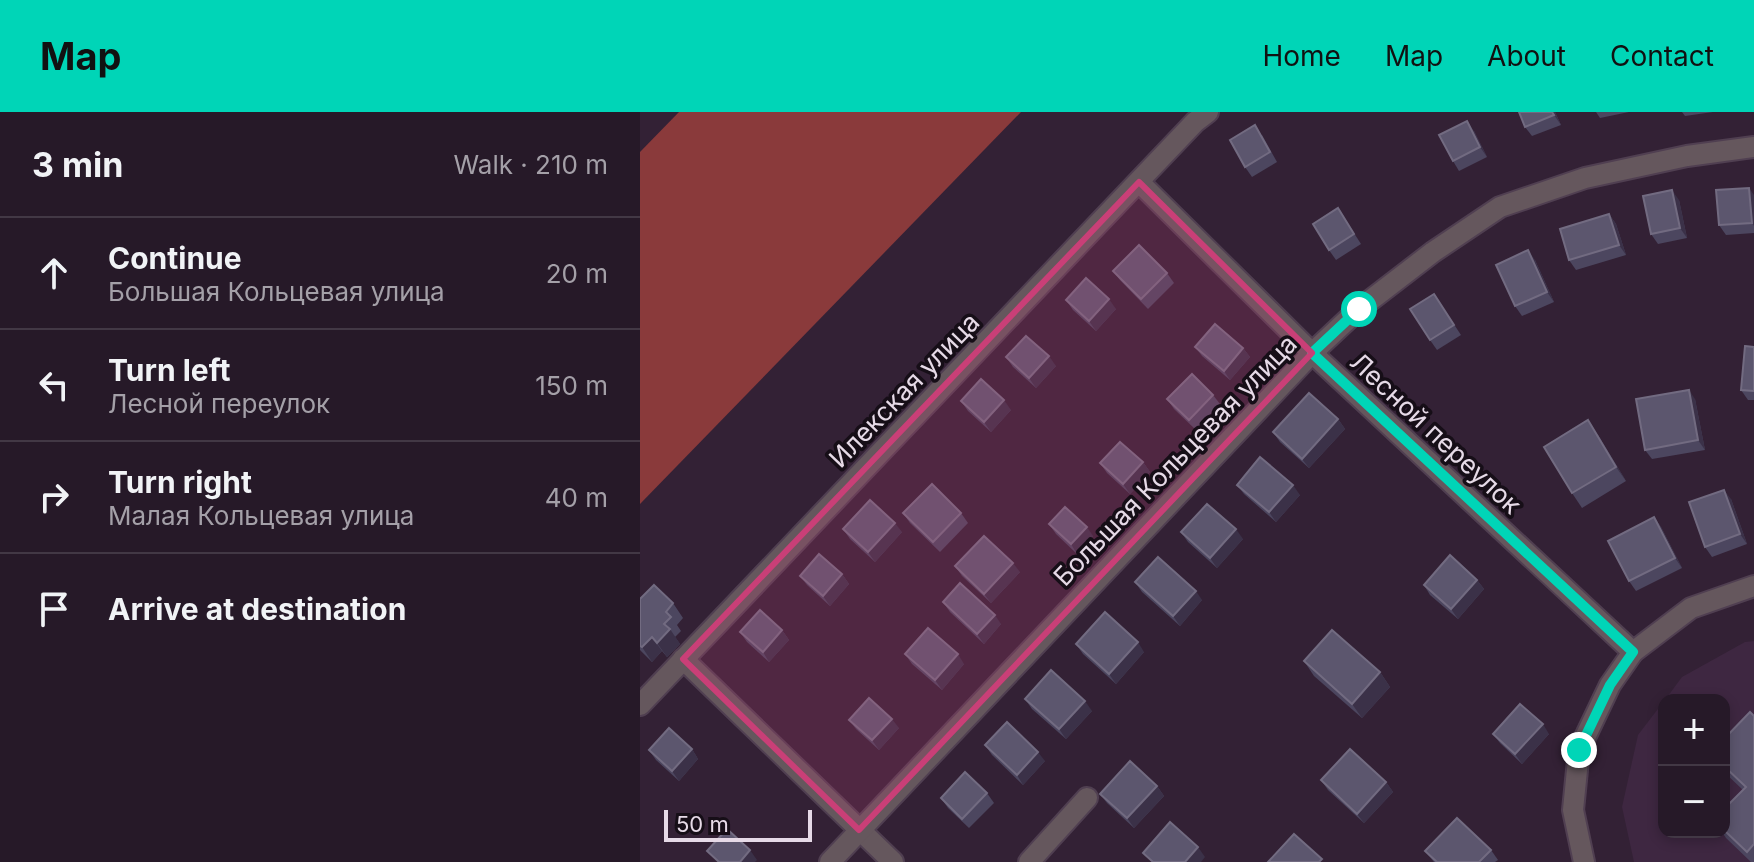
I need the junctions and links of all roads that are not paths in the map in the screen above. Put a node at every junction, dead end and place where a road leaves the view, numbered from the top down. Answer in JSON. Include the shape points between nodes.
{"nodes":[{"id":1,"x":1208,"y":112,"type":"edge"},
{"id":2,"x":1754,"y":147,"type":"edge"},
{"id":3,"x":1139,"y":182,"type":"junction"},
{"id":4,"x":1312,"y":353,"type":"junction"},
{"id":5,"x":1754,"y":586,"type":"edge"},
{"id":6,"x":1633,"y":652,"type":"junction"},
{"id":7,"x":683,"y":659,"type":"junction"},
{"id":8,"x":640,"y":705,"type":"edge"},
{"id":9,"x":1087,"y":798,"type":"dead end"},
{"id":10,"x":859,"y":830,"type":"junction"},
{"id":11,"x":830,"y":862,"type":"edge"},
{"id":12,"x":893,"y":862,"type":"edge"},
{"id":13,"x":1029,"y":862,"type":"edge"},
{"id":14,"x":1584,"y":862,"type":"edge"}],
"edges":[{"from":1,"to":3,"type":"street","name":"Илекская улица"},
{"from":2,"to":4,"type":"street","name":"Большая Кольцевая улица","via":[[1585,178],[1500,207],[1359,309]]},
{"from":3,"to":4,"type":"street","name":"Лесной переулок"},
{"from":3,"to":7,"type":"street","name":"Илекская улица"},
{"from":4,"to":6,"type":"street","name":"Лесной переулок"},
{"from":4,"to":10,"type":"street","name":"Большая Кольцевая улица"},
{"from":5,"to":6,"type":"street","via":[[1691,608]]},
{"from":6,"to":14,"type":"street","via":[[1610,685],[1579,750],[1573,810]]},
{"from":7,"to":8,"type":"street","name":"Илекская улица"},
{"from":7,"to":10,"type":"street"},
{"from":9,"to":13,"type":"street"},
{"from":10,"to":11,"type":"street","name":"Большая Кольцевая улица"},
{"from":10,"to":12,"type":"street"}]}
